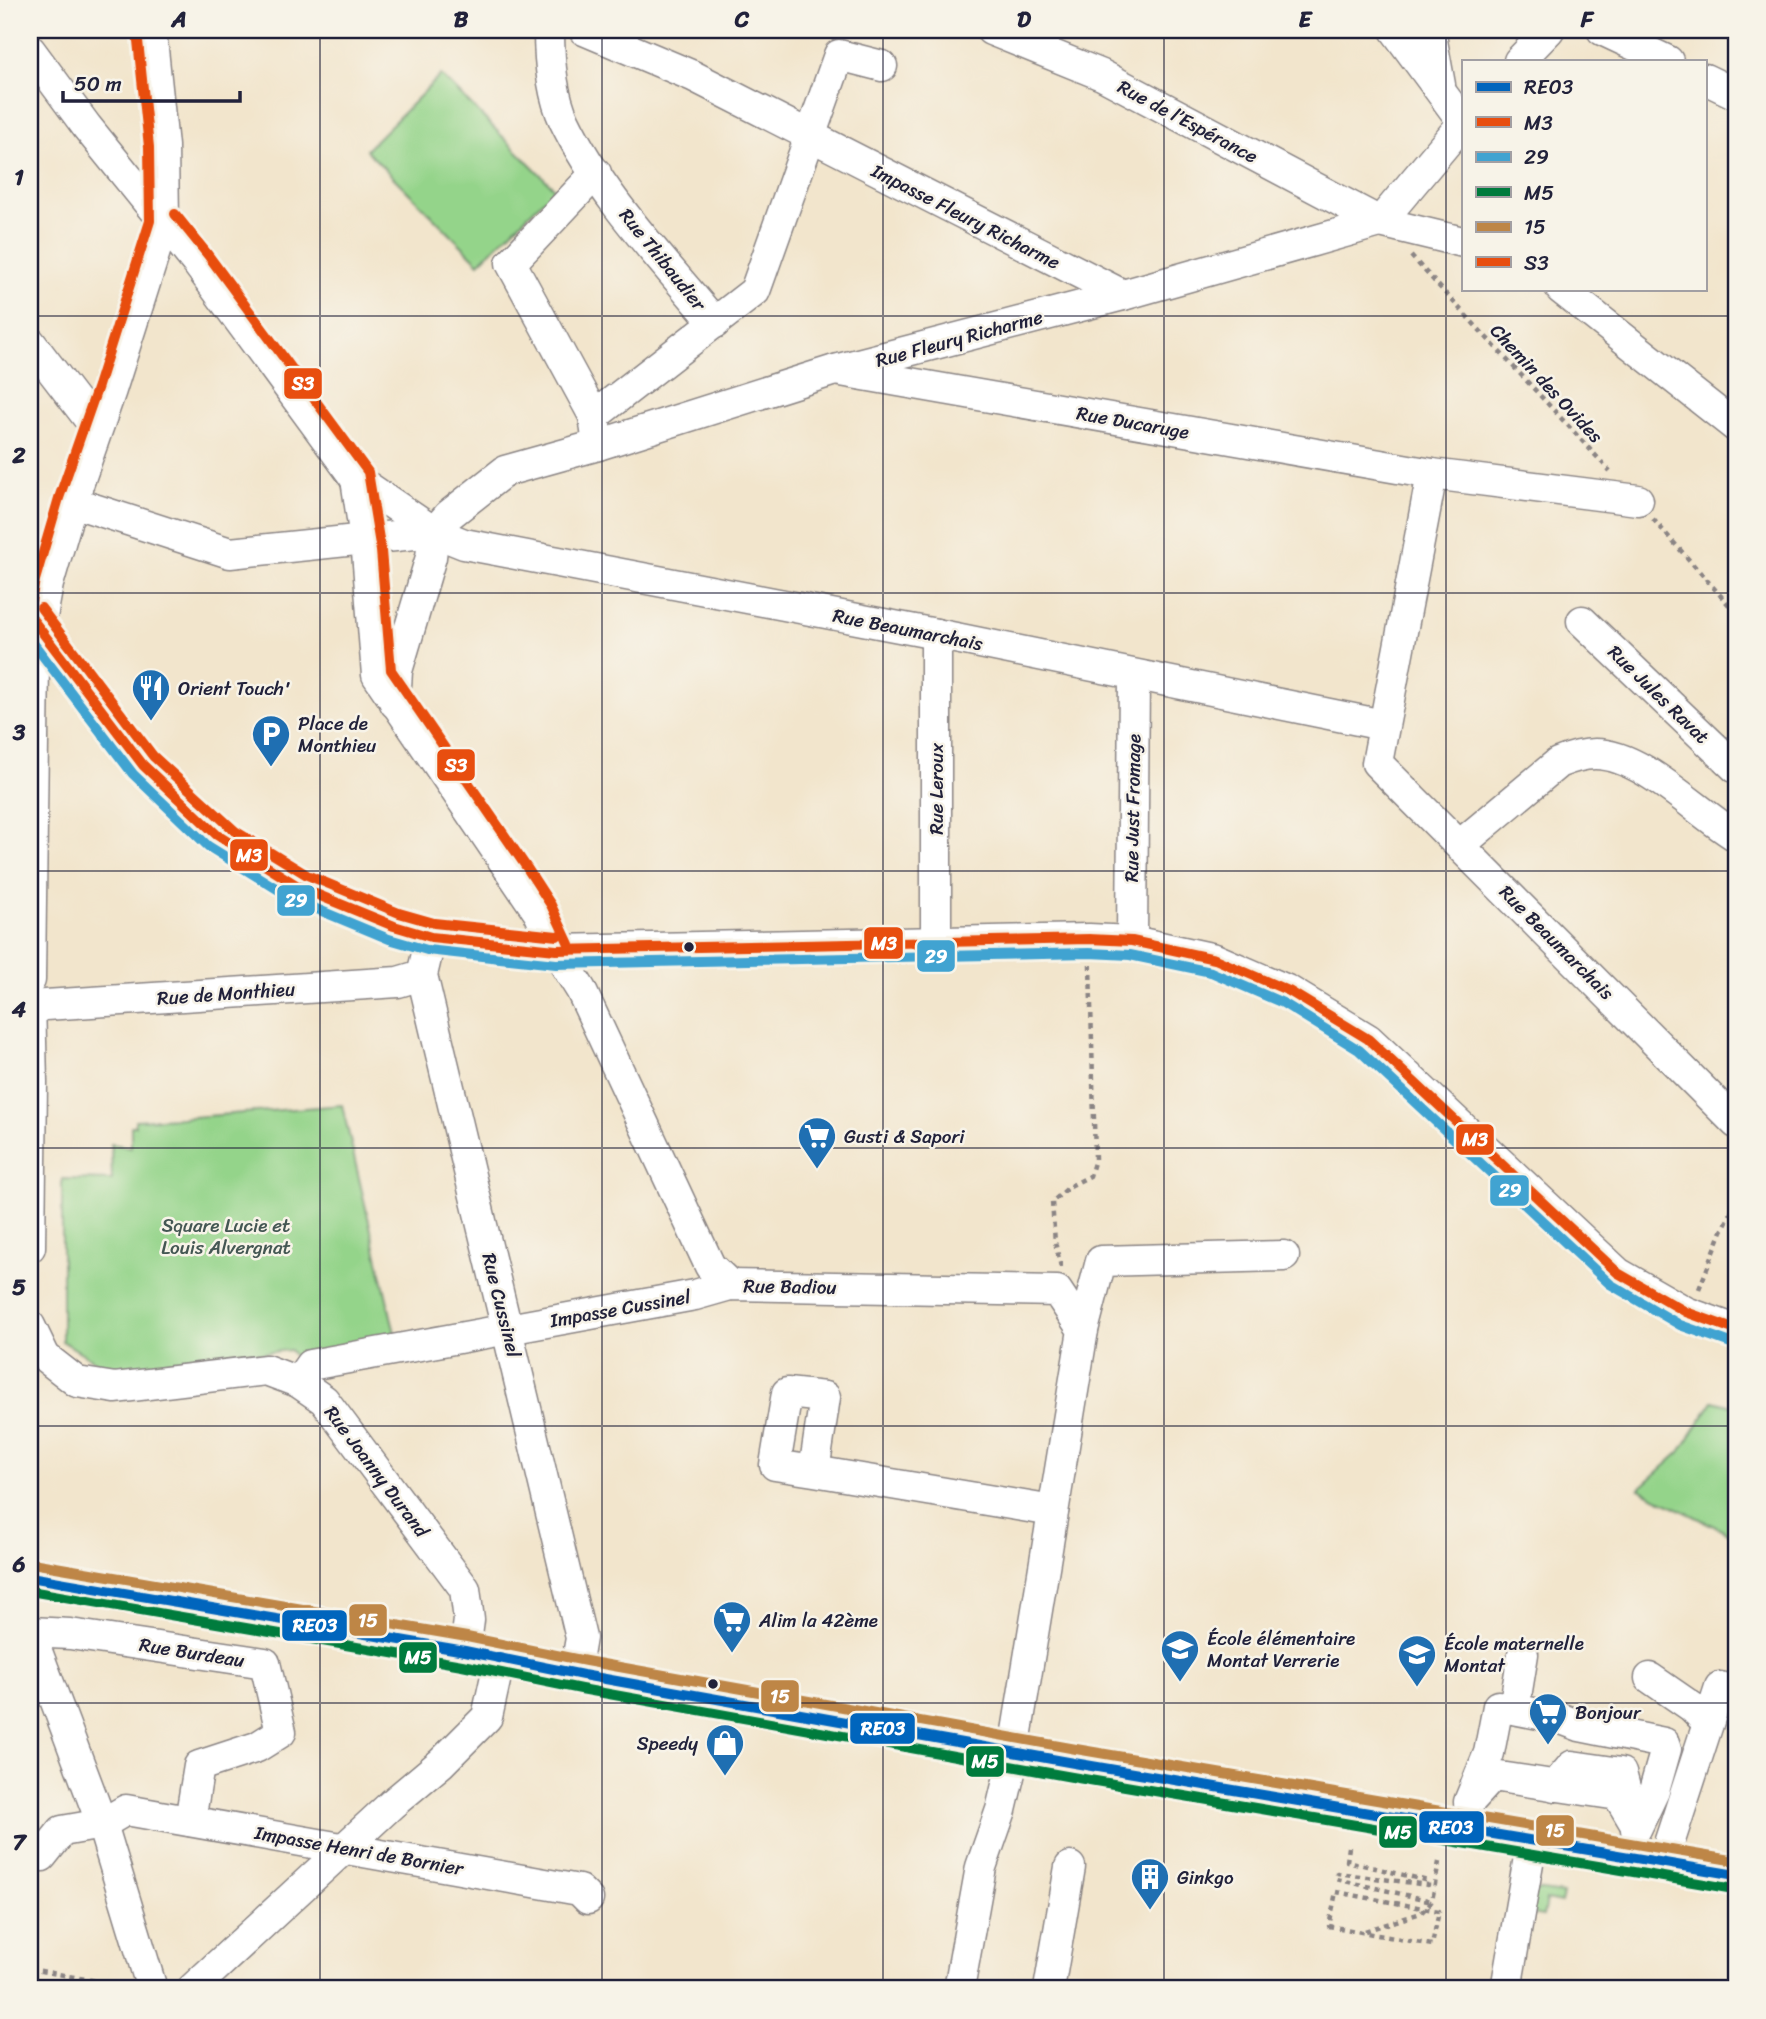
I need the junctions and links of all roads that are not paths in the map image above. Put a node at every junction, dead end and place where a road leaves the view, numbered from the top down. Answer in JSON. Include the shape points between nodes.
{"nodes":[{"id":1,"x":151,"y":30,"type":"edge"},
{"id":2,"x":549,"y":30,"type":"edge"},
{"id":3,"x":584,"y":30,"type":"edge"},
{"id":4,"x":991,"y":30,"type":"edge"},
{"id":5,"x":1395,"y":30,"type":"edge"},
{"id":6,"x":1430,"y":30,"type":"edge"},
{"id":7,"x":1549,"y":30,"type":"edge"},
{"id":8,"x":1602,"y":30,"type":"edge"},
{"id":9,"x":30,"y":50,"type":"edge"},
{"id":10,"x":1520,"y":60,"type":"edge"},
{"id":11,"x":1666,"y":60,"type":"edge"},
{"id":12,"x":881,"y":66,"type":"dead end"},
{"id":13,"x":1706,"y":79,"type":"edge"},
{"id":14,"x":1736,"y":93,"type":"edge"},
{"id":15,"x":1443,"y":96,"type":"junction"},
{"id":16,"x":1462,"y":121,"type":"edge"},
{"id":17,"x":1462,"y":123,"type":"edge"},
{"id":18,"x":810,"y":136,"type":"junction"},
{"id":19,"x":596,"y":173,"type":"junction"},
{"id":20,"x":1380,"y":222,"type":"junction"},
{"id":21,"x":164,"y":223,"type":"junction"},
{"id":22,"x":1462,"y":242,"type":"edge"},
{"id":23,"x":1562,"y":290,"type":"edge"},
{"id":24,"x":1123,"y":295,"type":"junction"},
{"id":25,"x":715,"y":323,"type":"junction"},
{"id":26,"x":30,"y":342,"type":"edge"},
{"id":27,"x":835,"y":370,"type":"junction"},
{"id":28,"x":1736,"y":427,"type":"edge"},
{"id":29,"x":96,"y":428,"type":"junction"},
{"id":30,"x":596,"y":430,"type":"junction"},
{"id":31,"x":1432,"y":474,"type":"junction"},
{"id":32,"x":356,"y":479,"type":"junction"},
{"id":33,"x":1637,"y":500,"type":"road end"},
{"id":34,"x":72,"y":502,"type":"junction"},
{"id":35,"x":433,"y":532,"type":"junction"},
{"id":36,"x":365,"y":538,"type":"junction"},
{"id":37,"x":1582,"y":621,"type":"dead end"},
{"id":38,"x":35,"y":622,"type":"edge"},
{"id":39,"x":936,"y":634,"type":"junction"},
{"id":40,"x":1134,"y":676,"type":"junction"},
{"id":41,"x":395,"y":703,"type":"junction"},
{"id":42,"x":1383,"y":725,"type":"junction"},
{"id":43,"x":1736,"y":768,"type":"edge"},
{"id":44,"x":1736,"y":836,"type":"edge"},
{"id":45,"x":1460,"y":845,"type":"junction"},
{"id":46,"x":431,"y":937,"type":"junction"},
{"id":47,"x":1132,"y":941,"type":"junction"},
{"id":48,"x":936,"y":944,"type":"junction"},
{"id":49,"x":556,"y":950,"type":"junction"},
{"id":50,"x":422,"y":975,"type":"junction"},
{"id":51,"x":30,"y":980,"type":"edge"},
{"id":52,"x":30,"y":1003,"type":"edge"},
{"id":53,"x":31,"y":1081,"type":"edge"},
{"id":54,"x":1736,"y":1123,"type":"edge"},
{"id":55,"x":30,"y":1247,"type":"edge"},
{"id":56,"x":1284,"y":1256,"type":"dead end"},
{"id":57,"x":730,"y":1285,"type":"junction"},
{"id":58,"x":30,"y":1326,"type":"edge"},
{"id":59,"x":508,"y":1328,"type":"junction"},
{"id":60,"x":1083,"y":1330,"type":"junction"},
{"id":61,"x":1736,"y":1330,"type":"edge"},
{"id":62,"x":298,"y":1382,"type":"junction"},
{"id":63,"x":814,"y":1471,"type":"dead end"},
{"id":64,"x":1054,"y":1511,"type":"junction"},
{"id":65,"x":30,"y":1577,"type":"edge"},
{"id":66,"x":30,"y":1632,"type":"edge"},
{"id":67,"x":483,"y":1654,"type":"junction"},
{"id":68,"x":1523,"y":1654,"type":"dead end"},
{"id":69,"x":575,"y":1673,"type":"junction"},
{"id":70,"x":1650,"y":1678,"type":"dead end"},
{"id":71,"x":1720,"y":1687,"type":"dead end"},
{"id":72,"x":1514,"y":1709,"type":"junction"},
{"id":73,"x":1708,"y":1723,"type":"junction"},
{"id":74,"x":1572,"y":1728,"type":"junction"},
{"id":75,"x":1013,"y":1752,"type":"junction"},
{"id":76,"x":1555,"y":1786,"type":"junction"},
{"id":77,"x":1461,"y":1815,"type":"junction"},
{"id":78,"x":114,"y":1817,"type":"junction"},
{"id":79,"x":190,"y":1821,"type":"junction"},
{"id":80,"x":1532,"y":1840,"type":"junction"},
{"id":81,"x":1645,"y":1843,"type":"junction"},
{"id":82,"x":346,"y":1847,"type":"junction"},
{"id":83,"x":30,"y":1853,"type":"edge"},
{"id":84,"x":1070,"y":1867,"type":"dead end"},
{"id":85,"x":1736,"y":1875,"type":"edge"},
{"id":86,"x":588,"y":1899,"type":"dead end"},
{"id":87,"x":150,"y":1986,"type":"edge"},
{"id":88,"x":192,"y":1989,"type":"edge"},
{"id":89,"x":959,"y":1989,"type":"edge"},
{"id":90,"x":1049,"y":1989,"type":"edge"},
{"id":91,"x":1506,"y":1989,"type":"edge"}],
"edges":[{"from":1,"to":21,"type":"street","via":[[163,146]]},
{"from":2,"to":19,"type":"street","name":"Rue Thibaudier","via":[[550,63],[563,118]]},
{"from":3,"to":18,"type":"street","name":"Impasse Fleury Richarme","via":[[692,76]]},
{"from":4,"to":20,"type":"street","name":"Rue de l’Espérance","via":[[1102,75]]},
{"from":5,"to":15,"type":"street"},
{"from":6,"to":15,"type":"street"},
{"from":7,"to":10,"type":"street"},
{"from":8,"to":11,"type":"street"},
{"from":9,"to":21,"type":"street"},
{"from":12,"to":18,"type":"street","via":[[839,55]]},
{"from":13,"to":14,"type":"street"},
{"from":15,"to":16,"type":"street"},
{"from":17,"to":20,"type":"street"},
{"from":18,"to":24,"type":"street","name":"Impasse Fleury Richarme"},
{"from":18,"to":25,"type":"street","via":[[755,291]]},
{"from":19,"to":25,"type":"street","name":"Rue Thibaudier"},
{"from":19,"to":30,"type":"street","via":[[511,263]]},
{"from":20,"to":22,"type":"street","name":"Rue de l’Espérance"},
{"from":20,"to":24,"type":"street","name":"Rue Fleury Richarme"},
{"from":21,"to":29,"type":"street"},
{"from":21,"to":32,"type":"street"},
{"from":23,"to":28,"type":"street"},
{"from":24,"to":27,"type":"street","name":"Rue Fleury Richarme"},
{"from":25,"to":30,"type":"street","name":"Rue Thibaudier"},
{"from":26,"to":29,"type":"street"},
{"from":27,"to":30,"type":"street","name":"Rue Fleury Richarme"},
{"from":27,"to":31,"type":"street","name":"Rue Ducaruge"},
{"from":29,"to":34,"type":"street"},
{"from":30,"to":35,"type":"street","name":"Rue Fleury Richarme","via":[[505,471]]},
{"from":31,"to":33,"type":"street","name":"Rue Ducaruge"},
{"from":31,"to":42,"type":"street"},
{"from":32,"to":35,"type":"street"},
{"from":32,"to":36,"type":"street","name":"Rue Badiou"},
{"from":34,"to":36,"type":"street","via":[[230,553]]},
{"from":34,"to":38,"type":"street"},
{"from":35,"to":36,"type":"street"},
{"from":35,"to":39,"type":"street","name":"Rue Beaumarchais","via":[[464,544]]},
{"from":35,"to":41,"type":"street","via":[[397,671]]},
{"from":36,"to":41,"type":"street","name":"Rue Badiou","via":[[377,675]]},
{"from":37,"to":43,"type":"street","name":"Rue Jules Ravat"},
{"from":38,"to":46,"type":"street","via":[[143,765],[217,835],[301,888]]},
{"from":38,"to":51,"type":"street"},
{"from":39,"to":40,"type":"street","name":"Rue Beaumarchais"},
{"from":39,"to":48,"type":"street","name":"Rue Leroux"},
{"from":40,"to":42,"type":"street","name":"Rue Beaumarchais"},
{"from":40,"to":47,"type":"street","name":"Rue Just Fromage"},
{"from":41,"to":49,"type":"street","name":"Rue Badiou","via":[[539,913]]},
{"from":42,"to":45,"type":"street","name":"Rue Beaumarchais","via":[[1377,763]]},
{"from":44,"to":45,"type":"street","via":[[1640,767],[1596,754],[1558,763]]},
{"from":45,"to":54,"type":"street","name":"Rue Beaumarchais"},
{"from":46,"to":49,"type":"street"},
{"from":46,"to":50,"type":"street","name":"Rue Cussinel"},
{"from":47,"to":48,"type":"street"},
{"from":47,"to":61,"type":"street","via":[[1215,959],[1289,991],[1368,1039],[1618,1273],[1686,1312]]},
{"from":48,"to":49,"type":"street"},
{"from":49,"to":57,"type":"street","name":"Rue Badiou","via":[[581,990],[710,1266]]},
{"from":50,"to":52,"type":"street","name":"Rue de Monthieu","via":[[398,982]]},
{"from":50,"to":59,"type":"street","name":"Rue Cussinel"},
{"from":52,"to":53,"type":"street"},
{"from":53,"to":55,"type":"street"},
{"from":56,"to":60,"type":"street","via":[[1101,1261]]},
{"from":57,"to":59,"type":"street","name":"Impasse Cussinel"},
{"from":57,"to":60,"type":"street","name":"Rue Badiou","via":[[1057,1291]]},
{"from":58,"to":62,"type":"street","name":"Rue Joanny Durand","via":[[44,1357],[77,1382],[115,1388],[266,1370]]},
{"from":59,"to":62,"type":"street","name":"Impasse Cussinel","via":[[310,1365]]},
{"from":59,"to":69,"type":"street","name":"Rue Cussinel","via":[[581,1638]]},
{"from":60,"to":64,"type":"street"},
{"from":62,"to":67,"type":"street","name":"Rue Joanny Durand","via":[[324,1400],[465,1589],[469,1620]]},
{"from":63,"to":64,"type":"street"},
{"from":64,"to":75,"type":"street"},
{"from":65,"to":67,"type":"main road"},
{"from":66,"to":78,"type":"street","name":"Rue Burdeau"},
{"from":66,"to":79,"type":"street","name":"Rue Burdeau","via":[[265,1663],[281,1732],[257,1747],[199,1766]]},
{"from":67,"to":69,"type":"main road"},
{"from":67,"to":82,"type":"street","name":"Rue Joanny Durand","via":[[487,1717]]},
{"from":68,"to":72,"type":"street"},
{"from":69,"to":75,"type":"main road"},
{"from":70,"to":73,"type":"street"},
{"from":71,"to":73,"type":"street"},
{"from":72,"to":74,"type":"street"},
{"from":72,"to":77,"type":"street","via":[[1498,1706],[1489,1754]]},
{"from":73,"to":81,"type":"street"},
{"from":74,"to":76,"type":"street"},
{"from":74,"to":81,"type":"street","via":[[1626,1747]]},
{"from":74,"to":81,"type":"street","via":[[1647,1738],[1665,1745]]},
{"from":75,"to":77,"type":"main road"},
{"from":75,"to":89,"type":"street","via":[[1001,1810],[981,1867]]},
{"from":76,"to":77,"type":"street","via":[[1493,1776]]},
{"from":76,"to":81,"type":"street","via":[[1572,1766],[1621,1773]]},
{"from":77,"to":80,"type":"main road"},
{"from":78,"to":79,"type":"street","name":"Impasse Henri de Bornier"},
{"from":78,"to":83,"type":"street","via":[[62,1831],[43,1856]]},
{"from":78,"to":87,"type":"street","name":"Rue Burdeau"},
{"from":79,"to":82,"type":"street","name":"Impasse Henri de Bornier"},
{"from":80,"to":81,"type":"main road"},
{"from":80,"to":91,"type":"street"},
{"from":81,"to":85,"type":"main road"},
{"from":82,"to":86,"type":"street","name":"Impasse Henri de Bornier","via":[[579,1890]]},
{"from":82,"to":88,"type":"street","name":"Rue Joanny Durand"},
{"from":84,"to":90,"type":"street"}]}
